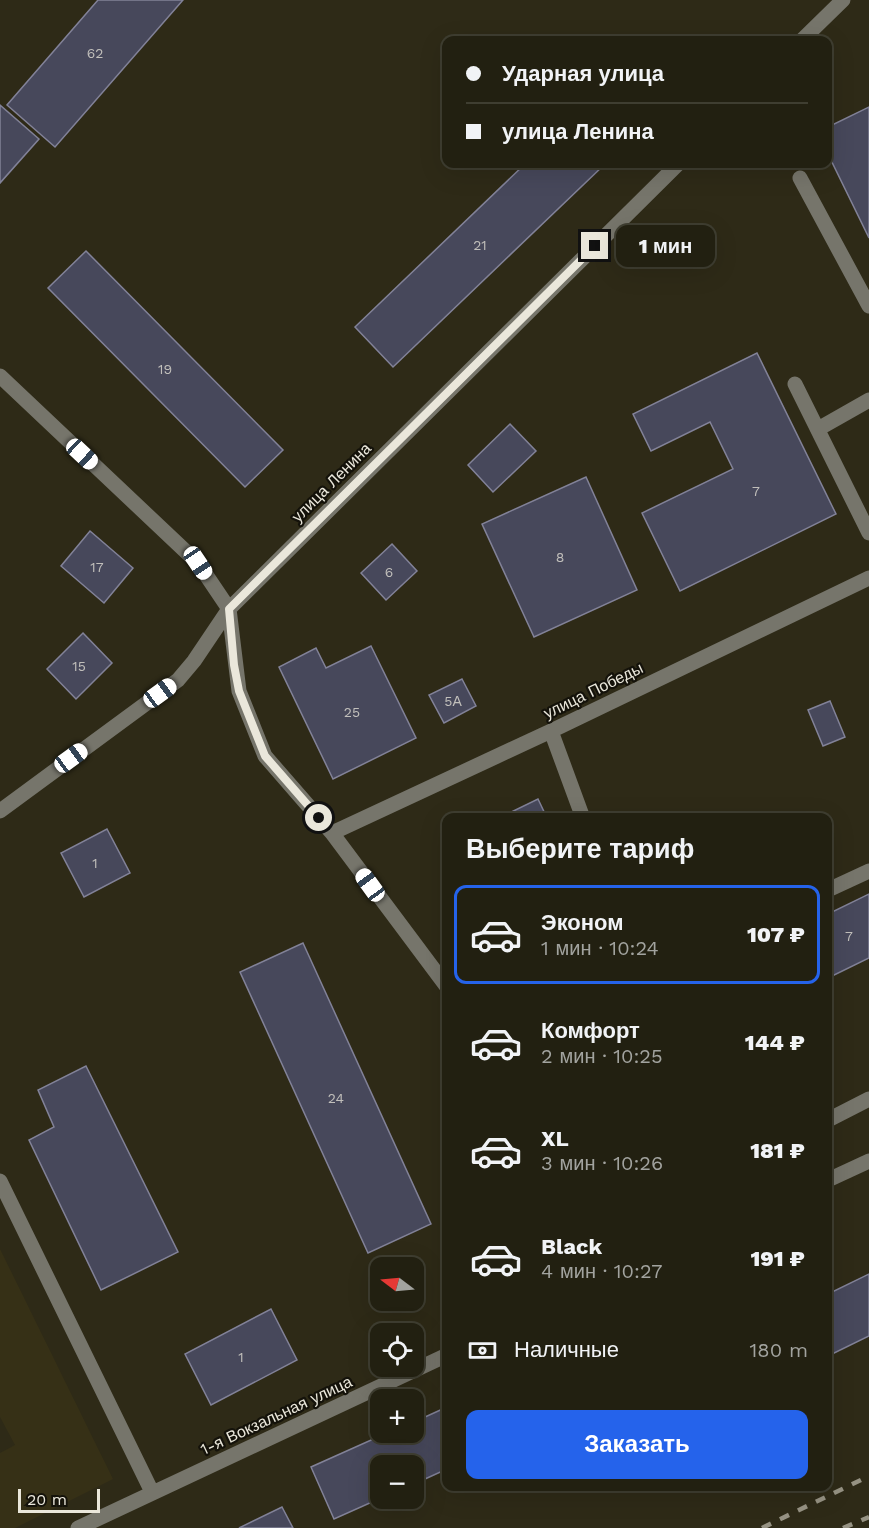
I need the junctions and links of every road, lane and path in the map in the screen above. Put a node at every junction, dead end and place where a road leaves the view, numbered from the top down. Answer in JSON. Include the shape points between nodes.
{"nodes":[{"id":1,"x":843,"y":0,"type":"edge"},
{"id":2,"x":806,"y":36,"type":"edge"},
{"id":3,"x":674,"y":168,"type":"edge"},
{"id":4,"x":800,"y":178,"type":"dead end"},
{"id":5,"x":869,"y":306,"type":"edge"},
{"id":6,"x":0,"y":376,"type":"edge"},
{"id":7,"x":795,"y":384,"type":"dead end"},
{"id":8,"x":869,"y":400,"type":"edge"},
{"id":9,"x":818,"y":429,"type":"junction"},
{"id":10,"x":869,"y":533,"type":"edge"},
{"id":11,"x":869,"y":578,"type":"edge"},
{"id":12,"x":229,"y":609,"type":"junction"},
{"id":13,"x":551,"y":730,"type":"junction"},
{"id":14,"x":0,"y":810,"type":"edge"},
{"id":15,"x":581,"y":813,"type":"edge"},
{"id":16,"x":332,"y":833,"type":"junction"},
{"id":17,"x":869,"y":871,"type":"edge"},
{"id":18,"x":832,"y":888,"type":"edge"},
{"id":19,"x":442,"y":980,"type":"edge"},
{"id":20,"x":869,"y":1099,"type":"edge"},
{"id":21,"x":832,"y":1118,"type":"edge"},
{"id":22,"x":869,"y":1161,"type":"edge"},
{"id":23,"x":832,"y":1178,"type":"edge"},
{"id":24,"x":0,"y":1181,"type":"edge"},
{"id":25,"x":442,"y":1357,"type":"edge"},
{"id":26,"x":152,"y":1492,"type":"junction"},
{"id":27,"x":78,"y":1528,"type":"edge"}],
"edges":[{"from":1,"to":2,"type":"street"},
{"from":3,"to":12,"type":"street","name":"улица Ленина"},
{"from":4,"to":5,"type":"street"},
{"from":6,"to":12,"type":"street","via":[[198,563]]},
{"from":7,"to":9,"type":"street"},
{"from":8,"to":9,"type":"street"},
{"from":9,"to":10,"type":"street"},
{"from":11,"to":13,"type":"street","name":"улица Победы"},
{"from":12,"to":14,"type":"street","name":"улица Ленина","via":[[178,680]]},
{"from":12,"to":16,"type":"street","via":[[239,691],[265,756]]},
{"from":13,"to":15,"type":"street"},
{"from":13,"to":16,"type":"street","name":"улица Победы"},
{"from":16,"to":19,"type":"street"},
{"from":17,"to":18,"type":"street"},
{"from":20,"to":21,"type":"street"},
{"from":22,"to":23,"type":"street"},
{"from":24,"to":26,"type":"street"},
{"from":25,"to":26,"type":"street","name":"1-я Вокзальная улица"},
{"from":26,"to":27,"type":"street","name":"1-я Вокзальная улица"}]}
